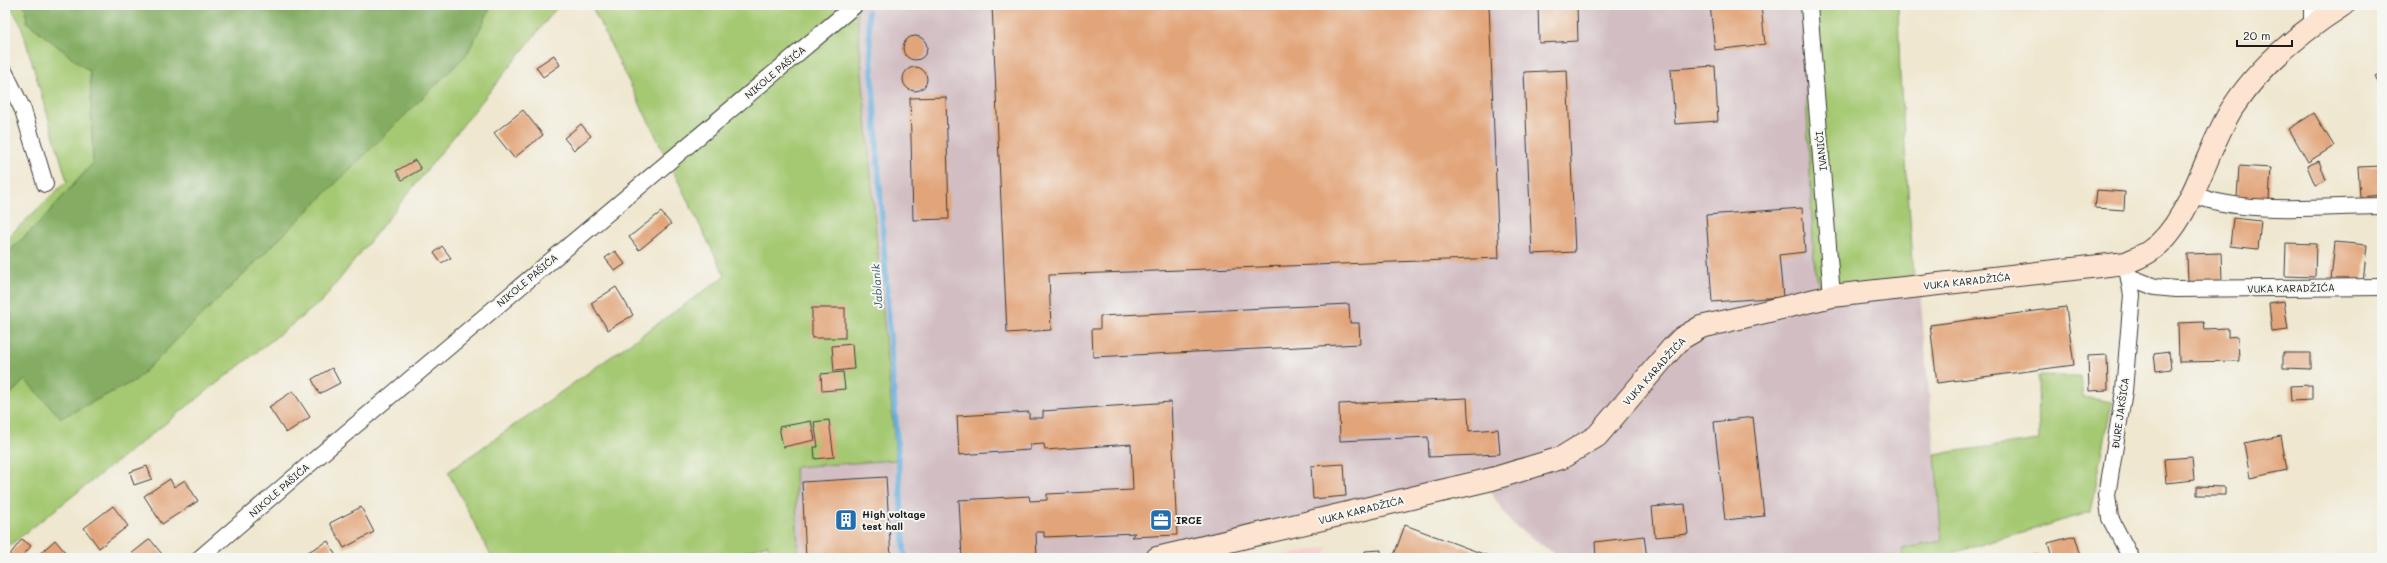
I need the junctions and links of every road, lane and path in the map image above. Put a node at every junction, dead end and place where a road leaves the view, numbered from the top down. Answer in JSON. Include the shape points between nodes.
{"nodes":[{"id":1,"x":855,"y":5,"type":"edge"},
{"id":2,"x":1809,"y":5,"type":"edge"},
{"id":3,"x":2343,"y":5,"type":"edge"},
{"id":4,"x":2312,"y":15,"type":"edge"},
{"id":5,"x":5,"y":73,"type":"edge"},
{"id":6,"x":45,"y":184,"type":"dead end"},
{"id":7,"x":2192,"y":194,"type":"junction"},
{"id":8,"x":2382,"y":206,"type":"edge"},
{"id":9,"x":2127,"y":270,"type":"junction"},
{"id":10,"x":2382,"y":287,"type":"edge"},
{"id":11,"x":1832,"y":296,"type":"junction"},
{"id":12,"x":200,"y":558,"type":"edge"},
{"id":13,"x":1157,"y":558,"type":"edge"},
{"id":14,"x":2131,"y":558,"type":"edge"}],
"edges":[{"from":1,"to":12,"type":"street","name":"NIKOLE PAŠIĆA"},
{"from":2,"to":11,"type":"street","name":"IVANIĆI"},
{"from":3,"to":4,"type":"street","name":"VUKA KARADŽIĆA"},
{"from":4,"to":7,"type":"street","name":"VUKA KARADŽIĆA","via":[[2245,90],[2221,127]]},
{"from":5,"to":6,"type":"street","via":[[23,110]]},
{"from":7,"to":8,"type":"street","via":[[2208,201],[2235,206]]},
{"from":7,"to":9,"type":"street","name":"VUKA KARADŽIĆA","via":[[2172,229],[2151,251]]},
{"from":9,"to":10,"type":"street","name":"VUKA KARADŽIĆA","via":[[2155,287],[2176,289]]},
{"from":9,"to":11,"type":"street","name":"VUKA KARADŽIĆA"},
{"from":9,"to":14,"type":"street","name":"ĐURE JAKŠIĆA","via":[[2132,294],[2124,391],[2107,495],[2110,518]]},
{"from":11,"to":13,"type":"street","name":"VUKA KARADŽIĆA","via":[[1711,324],[1691,332],[1673,347],[1597,436],[1561,458],[1484,480]]}]}
